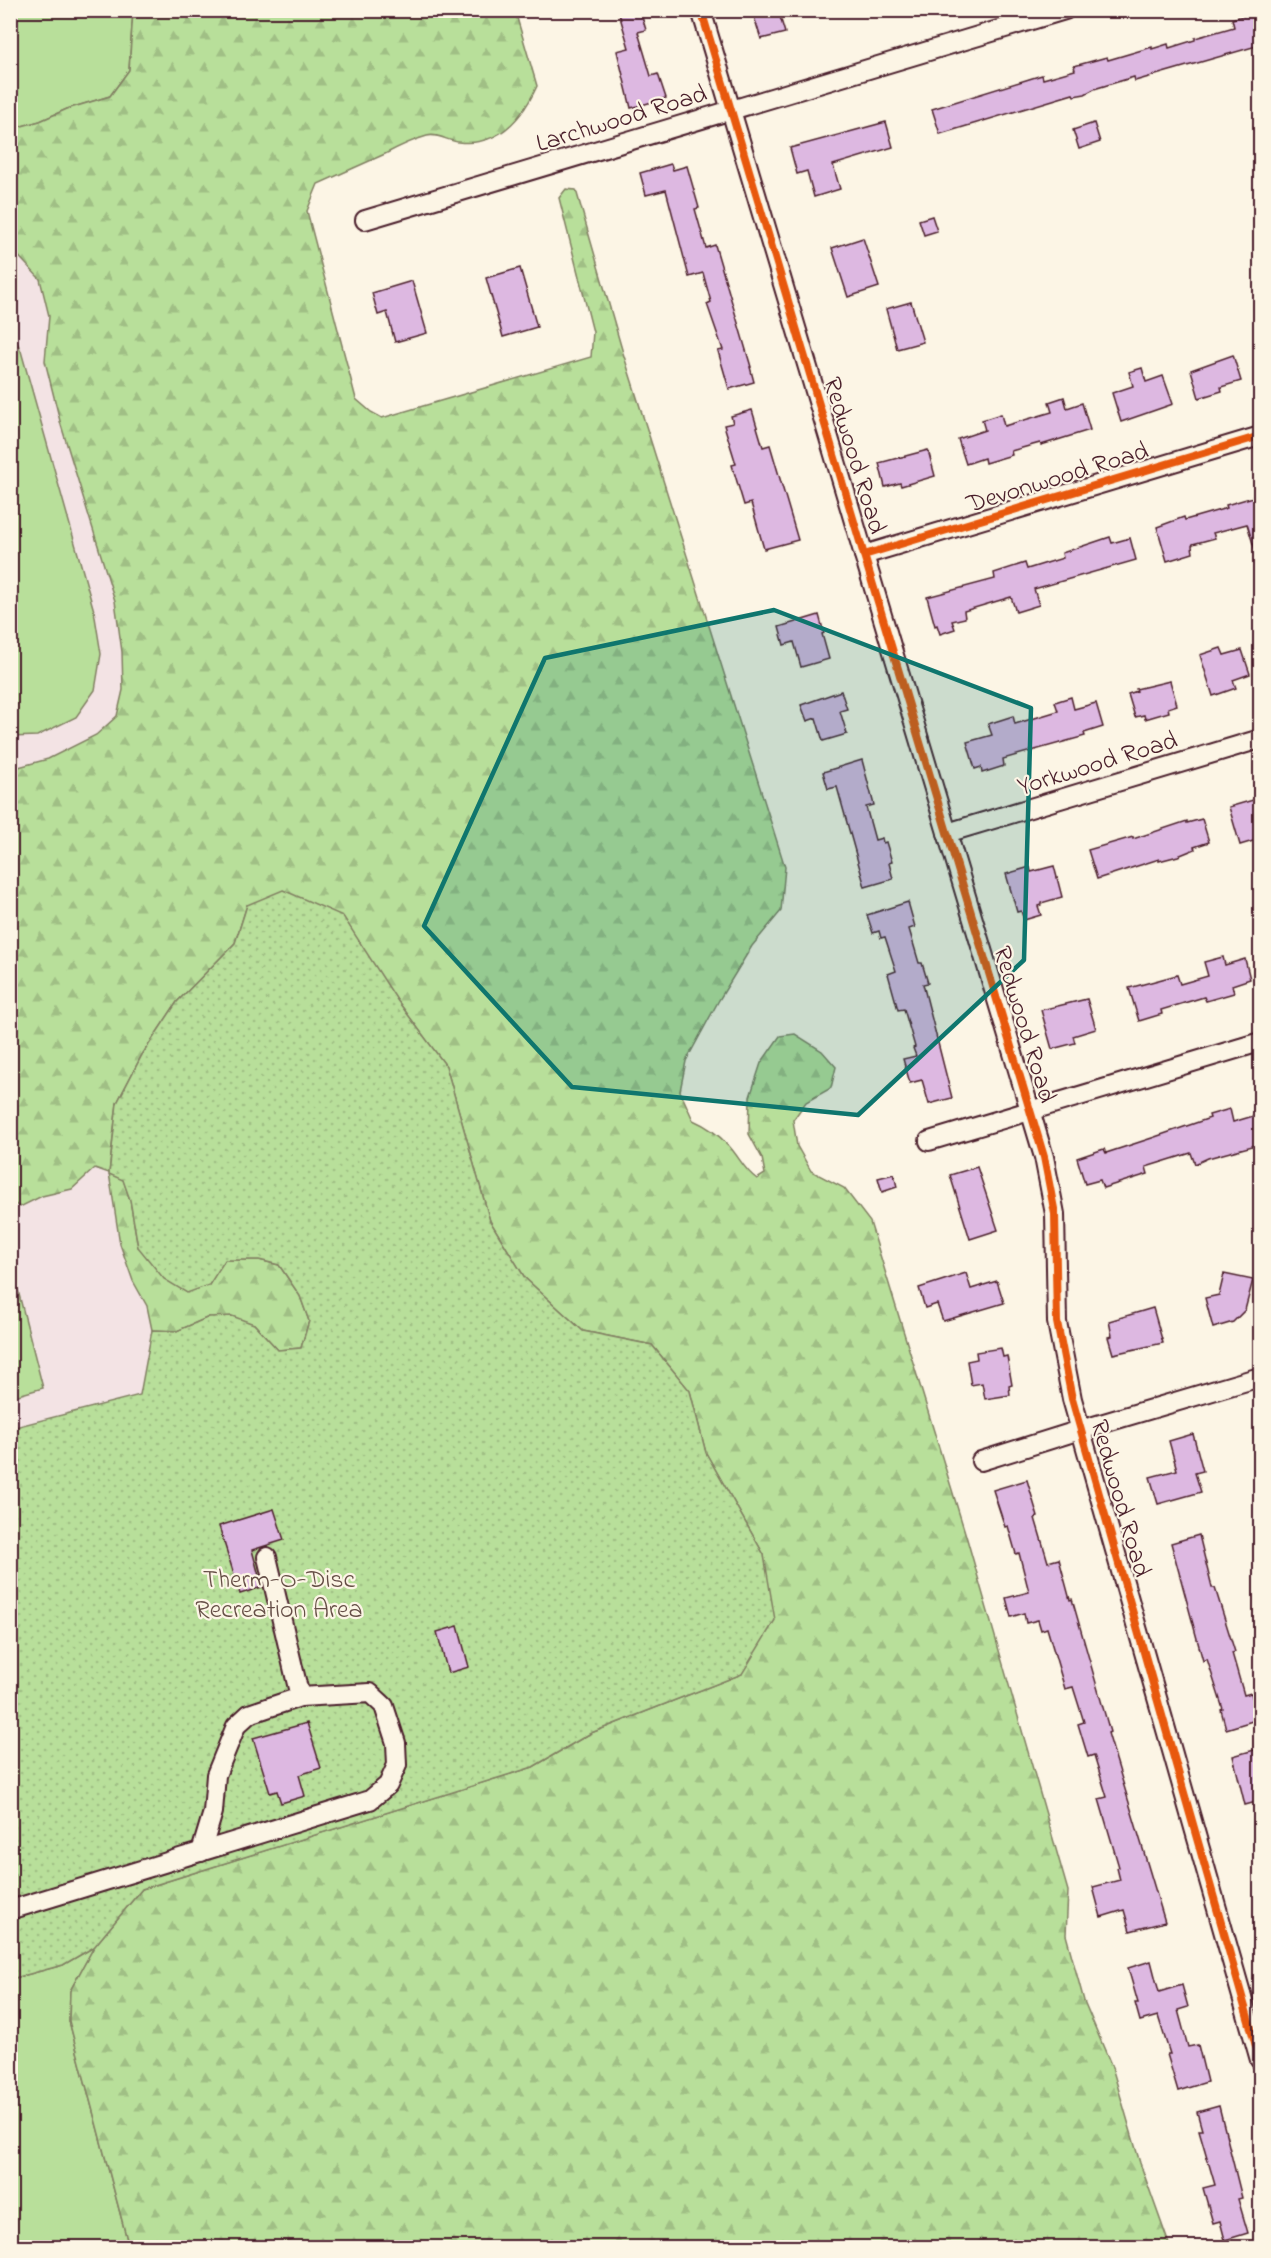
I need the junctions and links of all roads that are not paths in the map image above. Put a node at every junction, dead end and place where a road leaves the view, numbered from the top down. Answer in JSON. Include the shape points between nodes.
{"nodes":[{"id":1,"x":701,"y":10,"type":"edge"},
{"id":2,"x":1065,"y":10,"type":"edge"},
{"id":3,"x":731,"y":110,"type":"junction"},
{"id":4,"x":365,"y":220,"type":"dead end"},
{"id":5,"x":1260,"y":436,"type":"edge"},
{"id":6,"x":864,"y":555,"type":"junction"},
{"id":7,"x":1260,"y":739,"type":"edge"},
{"id":8,"x":947,"y":833,"type":"junction"},
{"id":9,"x":1260,"y":1042,"type":"edge"},
{"id":10,"x":1031,"y":1111,"type":"junction"},
{"id":11,"x":929,"y":1141,"type":"dead end"},
{"id":12,"x":1260,"y":1377,"type":"edge"},
{"id":13,"x":1080,"y":1430,"type":"junction"},
{"id":14,"x":981,"y":1461,"type":"dead end"},
{"id":15,"x":267,"y":1557,"type":"dead end"},
{"id":16,"x":300,"y":1697,"type":"junction"},
{"id":17,"x":201,"y":1852,"type":"junction"},
{"id":18,"x":10,"y":1910,"type":"edge"},
{"id":19,"x":1260,"y":2060,"type":"edge"}],
"edges":[{"from":1,"to":3,"type":"street","name":"Redwood Road"},
{"from":2,"to":3,"type":"street","name":"Larchwood Road"},
{"from":3,"to":4,"type":"street","name":"Larchwood Road"},
{"from":3,"to":6,"type":"street","name":"Redwood Road"},
{"from":5,"to":6,"type":"street","name":"Devonwood Road"},
{"from":6,"to":8,"type":"street","name":"Redwood Road"},
{"from":7,"to":8,"type":"street","name":"Yorkwood Road"},
{"from":8,"to":10,"type":"street","name":"Redwood Road"},
{"from":9,"to":10,"type":"street"},
{"from":10,"to":11,"type":"street"},
{"from":10,"to":13,"type":"street","name":"Redwood Road","via":[[1054,1214],[1058,1322]]},
{"from":12,"to":13,"type":"street"},
{"from":13,"to":14,"type":"street"},
{"from":13,"to":19,"type":"street","name":"Redwood Road"},
{"from":15,"to":16,"type":"street"},
{"from":16,"to":17,"type":"street","via":[[249,1714],[236,1726],[216,1775],[213,1812]]},
{"from":16,"to":17,"type":"street","via":[[370,1693],[384,1706],[396,1743],[397,1765],[388,1785],[370,1800]]},
{"from":17,"to":18,"type":"street"}]}
